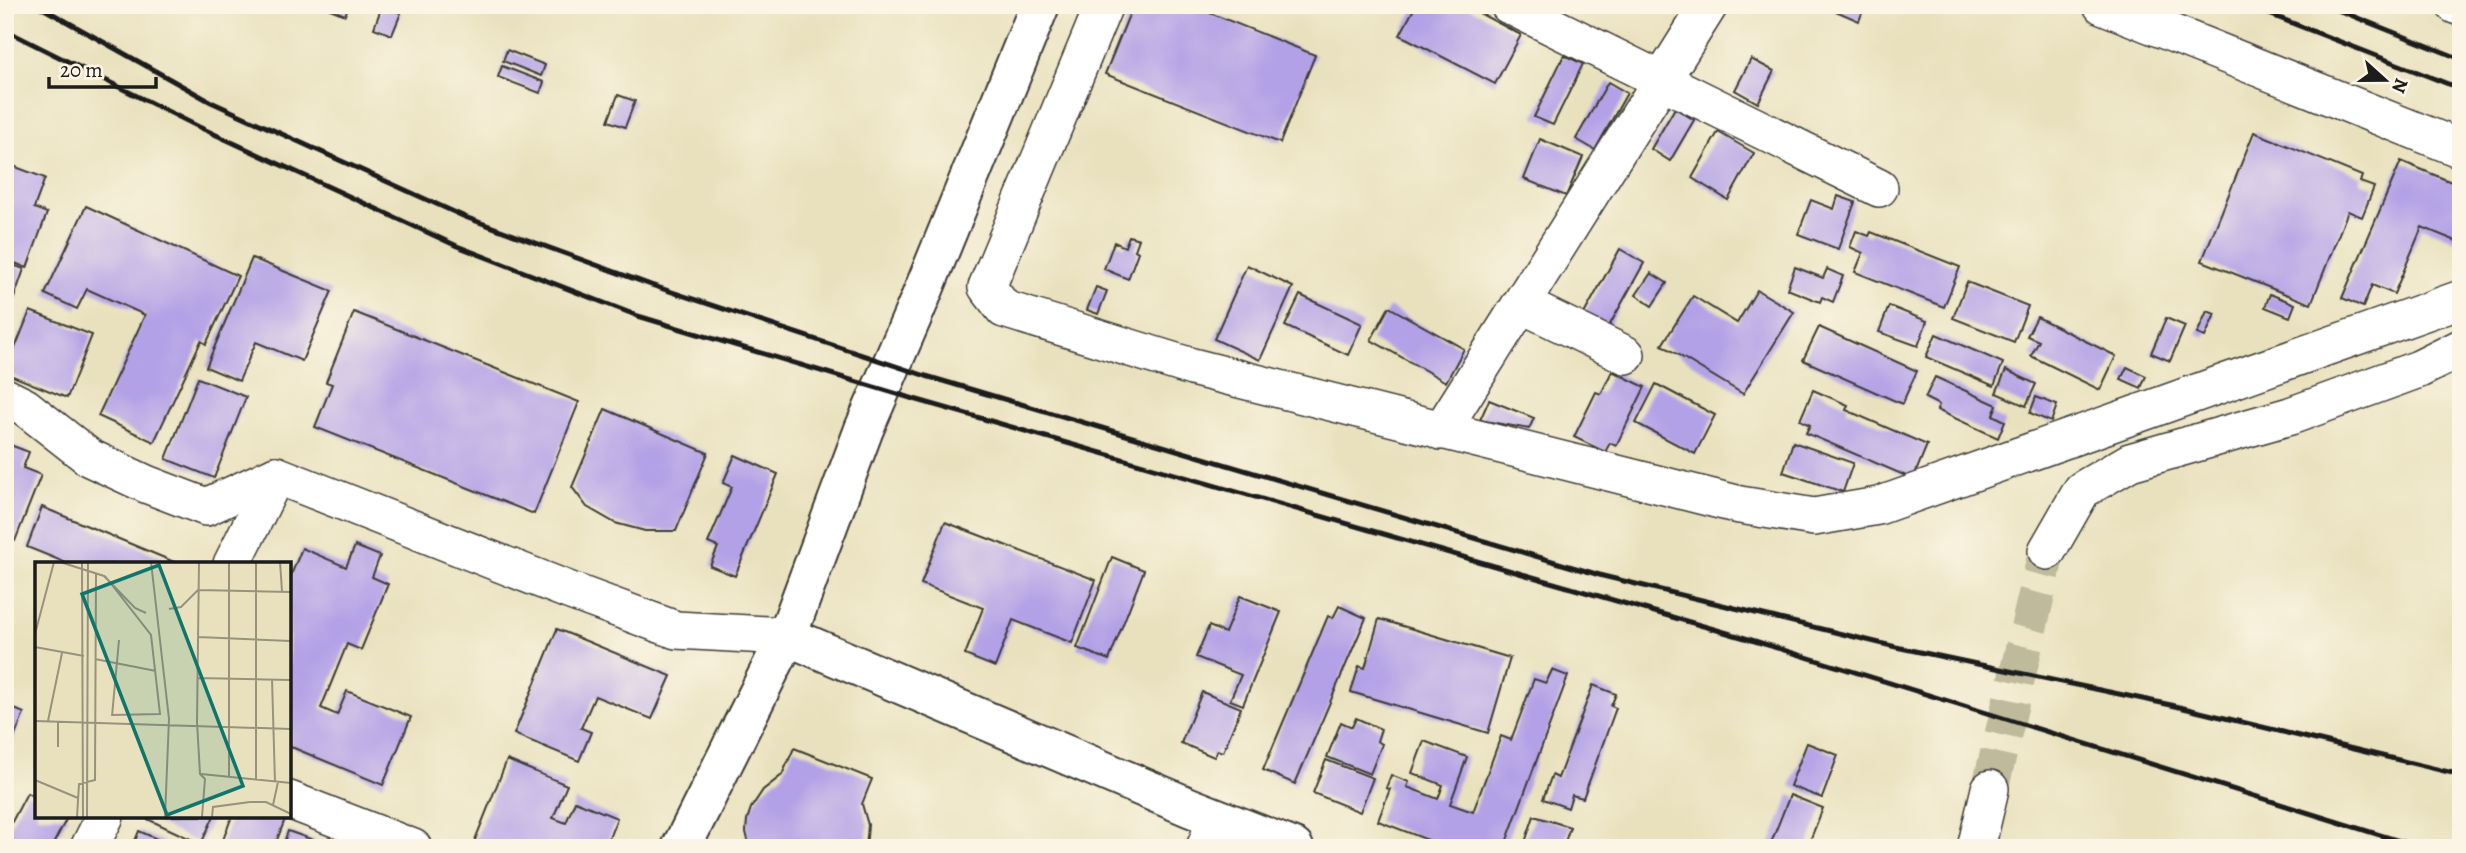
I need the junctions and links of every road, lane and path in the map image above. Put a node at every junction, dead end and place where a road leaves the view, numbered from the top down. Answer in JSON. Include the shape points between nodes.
{"nodes":[{"id":1,"x":1040,"y":5,"type":"edge"},
{"id":2,"x":1104,"y":5,"type":"edge"},
{"id":3,"x":1509,"y":5,"type":"edge"},
{"id":4,"x":1709,"y":5,"type":"edge"},
{"id":5,"x":2102,"y":5,"type":"edge"},
{"id":6,"x":2455,"y":5,"type":"edge"},
{"id":7,"x":2461,"y":7,"type":"edge"},
{"id":8,"x":1661,"y":80,"type":"junction"},
{"id":9,"x":2461,"y":149,"type":"edge"},
{"id":10,"x":1879,"y":188,"type":"dead end"},
{"id":11,"x":2461,"y":299,"type":"edge"},
{"id":12,"x":1521,"y":304,"type":"junction"},
{"id":13,"x":2461,"y":348,"type":"edge"},
{"id":14,"x":1626,"y":355,"type":"dead end"},
{"id":15,"x":5,"y":397,"type":"edge"},
{"id":16,"x":1441,"y":431,"type":"junction"},
{"id":17,"x":276,"y":475,"type":"junction"},
{"id":18,"x":2047,"y":551,"type":"tunnel mouth"},
{"id":19,"x":233,"y":562,"type":"edge"},
{"id":20,"x":787,"y":636,"type":"junction"},
{"id":21,"x":1990,"y":789,"type":"tunnel mouth"},
{"id":22,"x":290,"y":800,"type":"edge"},
{"id":23,"x":104,"y":818,"type":"edge"},
{"id":24,"x":1211,"y":833,"type":"edge"},
{"id":25,"x":89,"y":848,"type":"edge"},
{"id":26,"x":412,"y":848,"type":"edge"},
{"id":27,"x":681,"y":848,"type":"edge"},
{"id":28,"x":1294,"y":848,"type":"edge"},
{"id":29,"x":1976,"y":848,"type":"edge"}],
"edges":[{"from":1,"to":20,"type":"street","via":[[864,429]]},
{"from":2,"to":16,"type":"street","via":[[987,287],[1004,309],[1192,367]]},
{"from":3,"to":8,"type":"street"},
{"from":4,"to":8,"type":"street"},
{"from":5,"to":9,"type":"street"},
{"from":6,"to":7,"type":"street"},
{"from":8,"to":10,"type":"street"},
{"from":8,"to":12,"type":"street"},
{"from":11,"to":16,"type":"street","via":[[1878,506],[1814,517],[1740,505]]},
{"from":12,"to":14,"type":"street"},
{"from":12,"to":16,"type":"street"},
{"from":13,"to":18,"type":"street","via":[[2419,369],[2290,416],[2130,462],[2082,489]]},
{"from":15,"to":17,"type":"street","via":[[25,407],[90,458],[206,508]]},
{"from":17,"to":19,"type":"street"},
{"from":17,"to":20,"type":"street","via":[[676,630]]},
{"from":20,"to":24,"type":"street"},
{"from":20,"to":27,"type":"street"},
{"from":21,"to":29,"type":"street"},
{"from":22,"to":26,"type":"street"},
{"from":23,"to":25,"type":"street"},
{"from":24,"to":28,"type":"street"}]}
